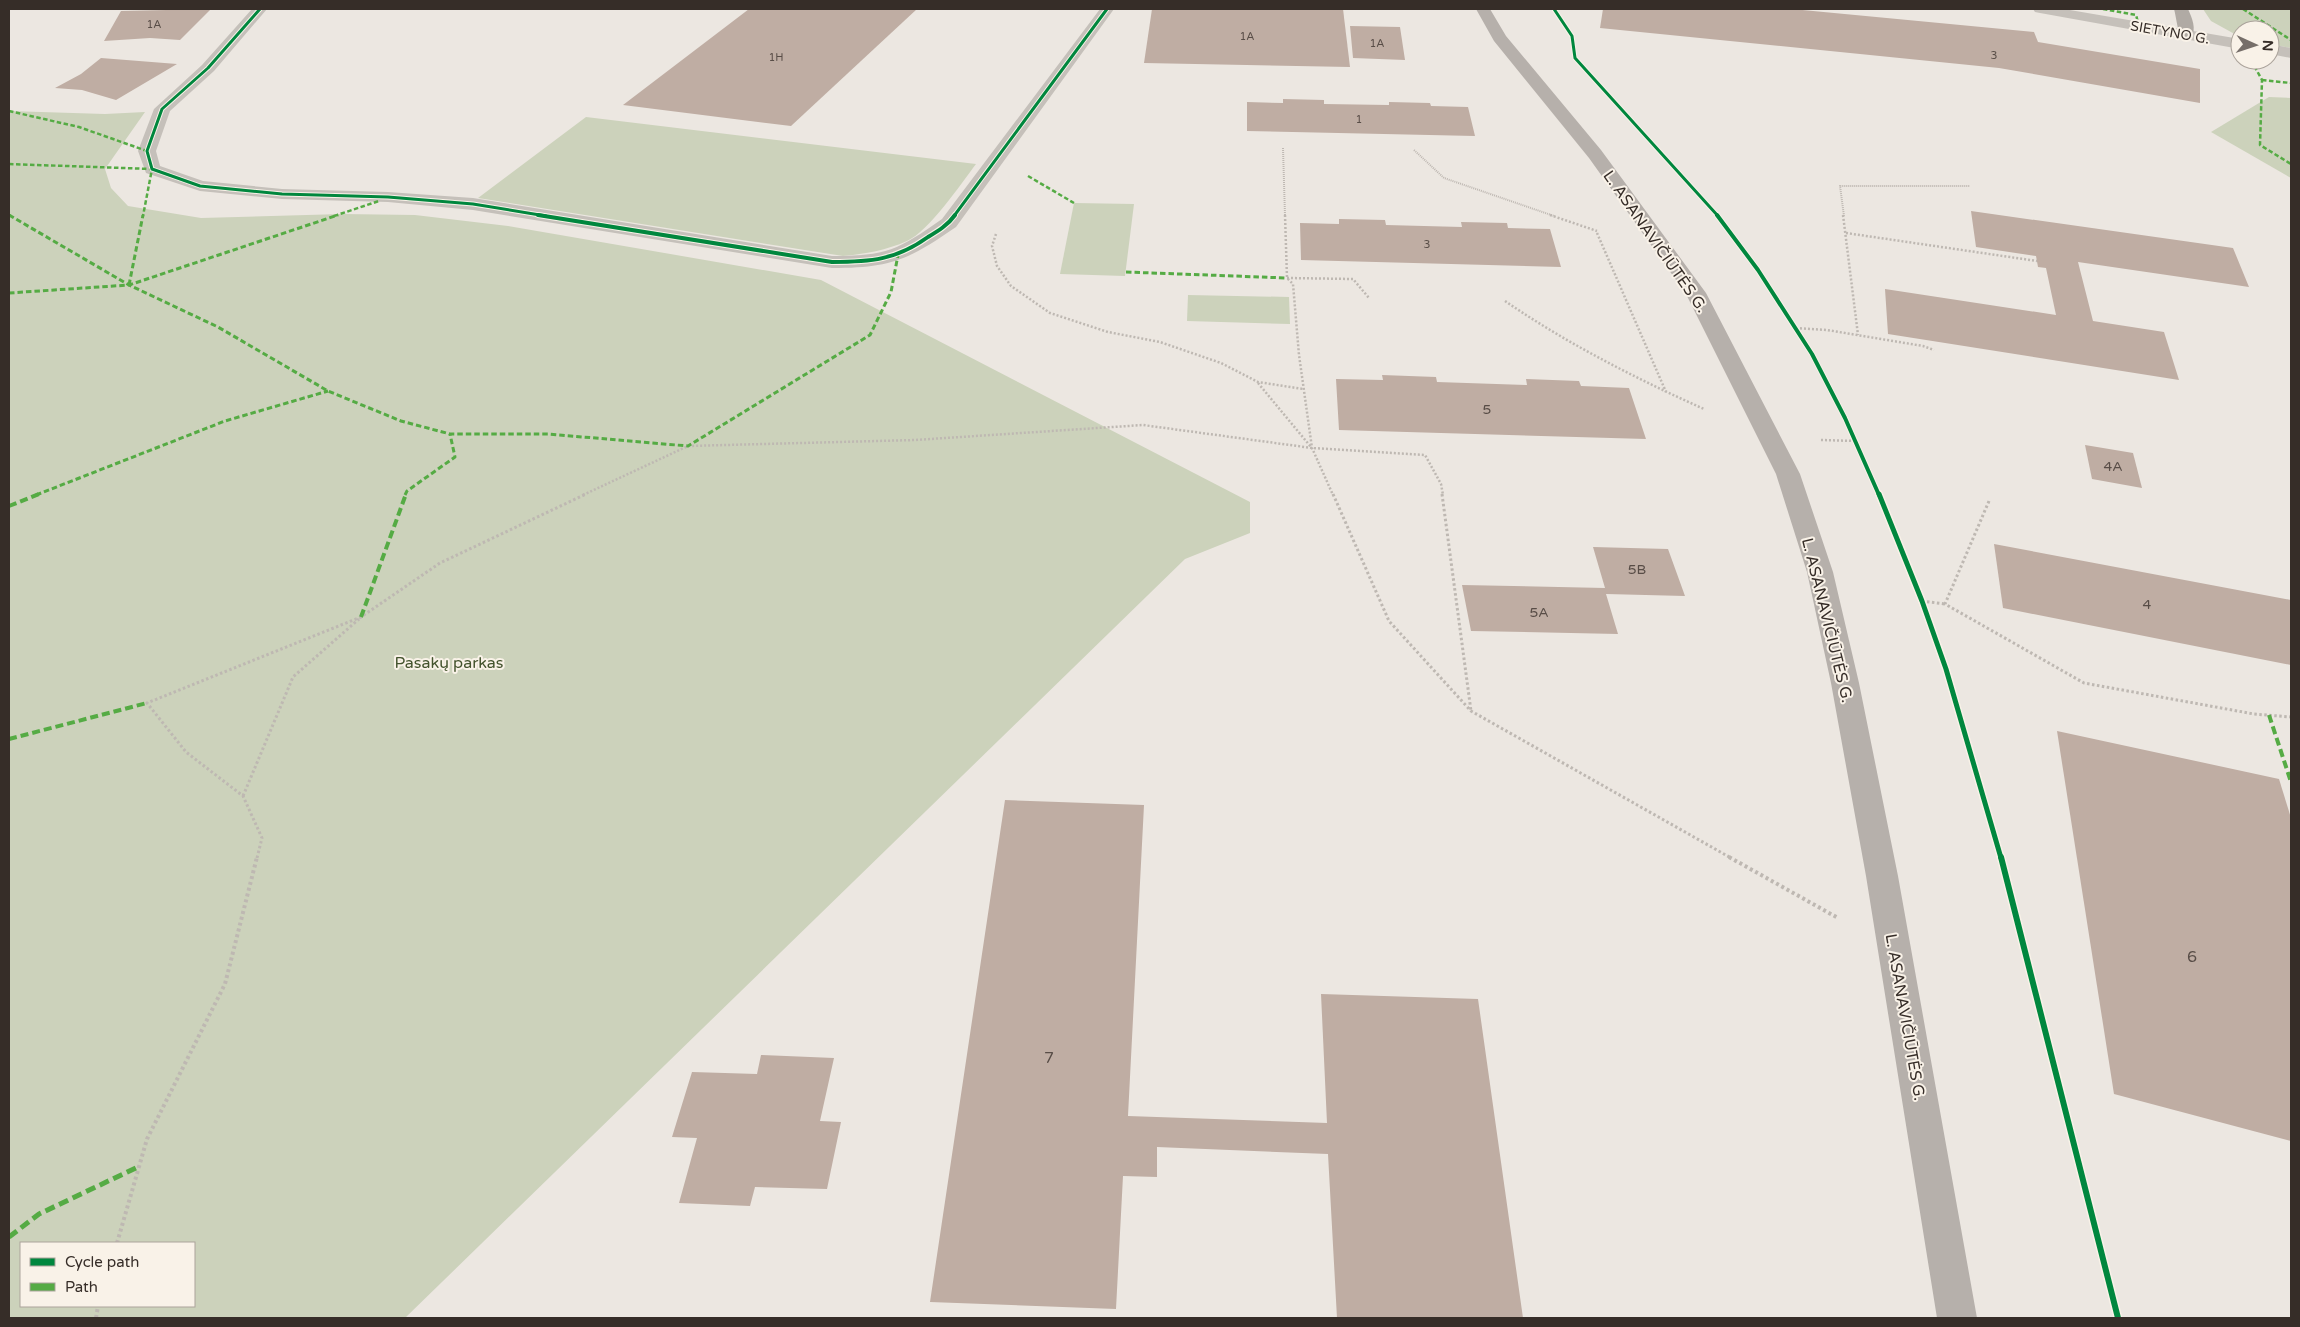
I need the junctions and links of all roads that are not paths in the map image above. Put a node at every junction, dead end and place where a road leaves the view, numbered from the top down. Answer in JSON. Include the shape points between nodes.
{"nodes":[{"id":1,"x":260,"y":9,"type":"edge"},
{"id":2,"x":1107,"y":9,"type":"edge"},
{"id":3,"x":1483,"y":9,"type":"edge"},
{"id":4,"x":2040,"y":9,"type":"edge"},
{"id":5,"x":2181,"y":9,"type":"edge"},
{"id":6,"x":2186,"y":35,"type":"junction"},
{"id":7,"x":2230,"y":42,"type":"edge"},
{"id":8,"x":1957,"y":1318,"type":"edge"}],
"edges":[{"from":1,"to":2,"type":"street","via":[[208,68],[162,109],[147,151],[152,169],[200,186],[282,194],[388,197],[473,204],[823,262],[855,262],[898,255],[922,243],[949,223]]},
{"from":3,"to":8,"type":"main road","name":"L. ASANAVIČIŪTĖS G.","via":[[1499,38],[1596,154],[1696,293],[1788,474],[1820,572],[1845,683],[1895,950]]},
{"from":4,"to":6,"type":"street","name":"SIETYNO G."},
{"from":5,"to":6,"type":"highway"},
{"from":6,"to":7,"type":"street","name":"SIETYNO G."}]}
